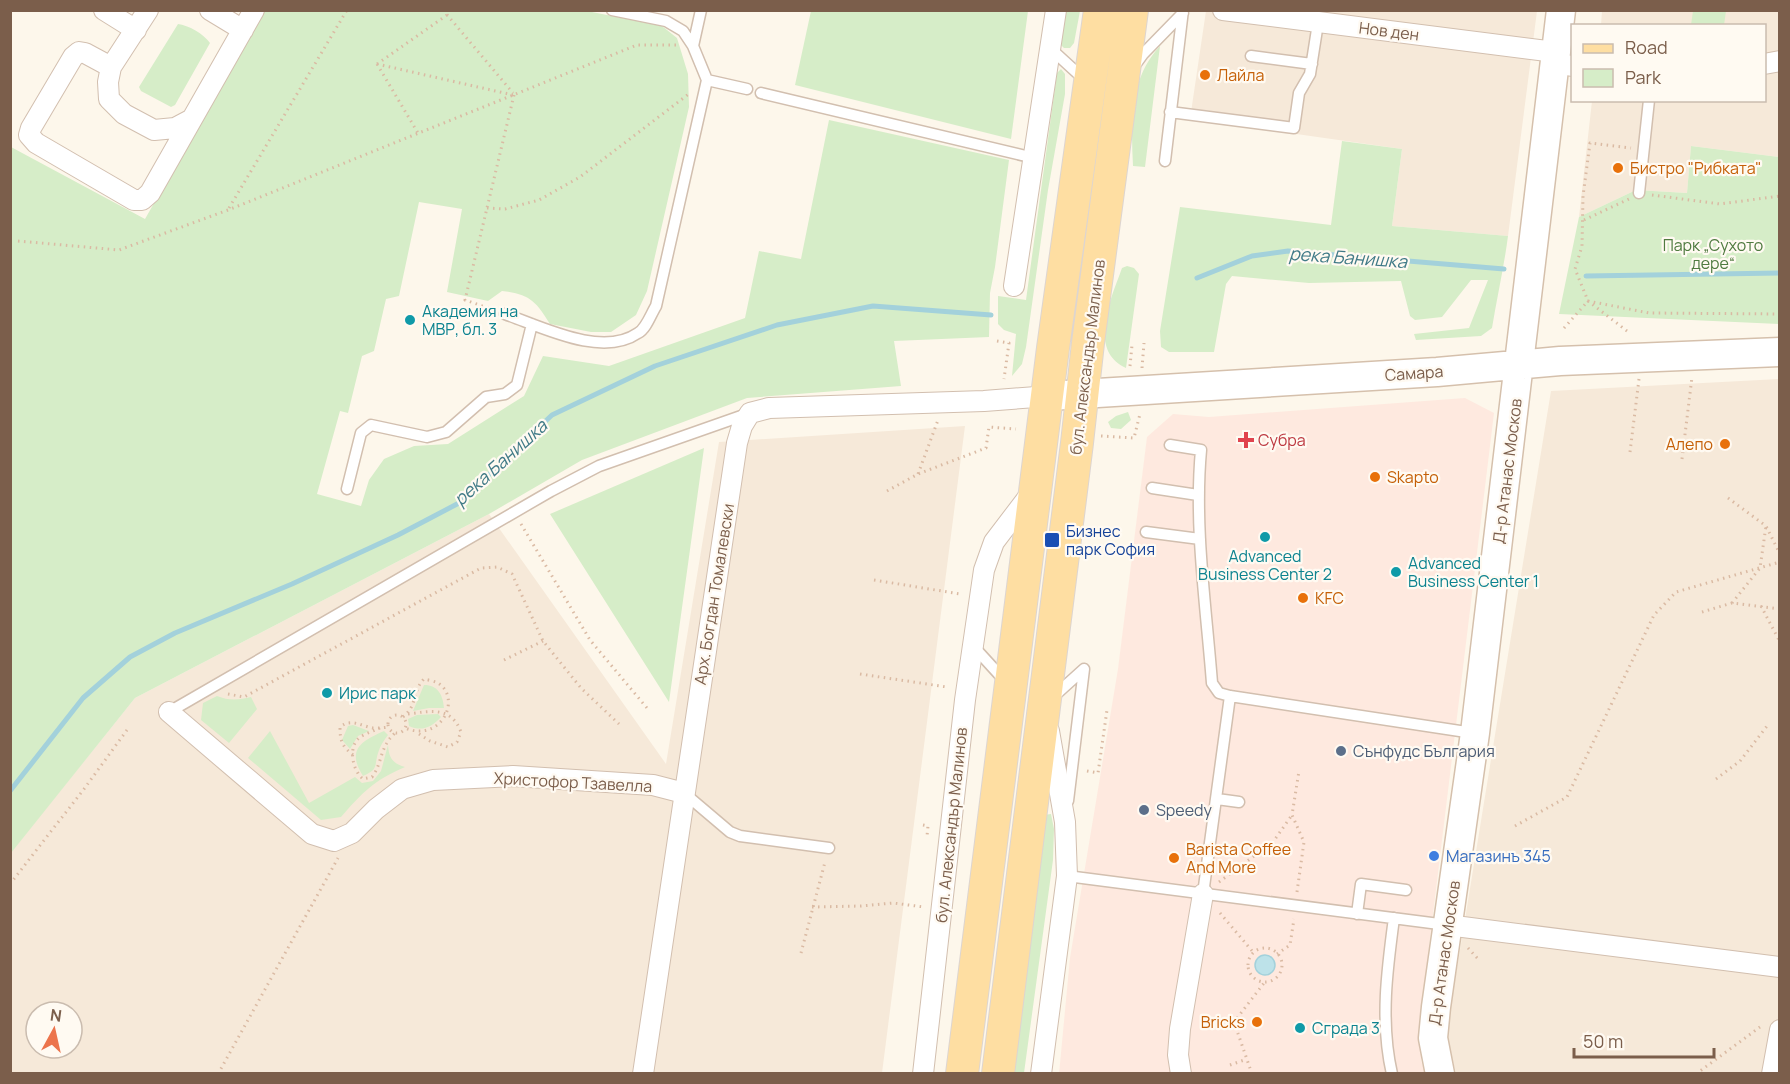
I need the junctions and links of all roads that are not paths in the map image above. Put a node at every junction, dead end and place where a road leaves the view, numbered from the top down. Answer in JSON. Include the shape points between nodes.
{"nodes":[{"id":1,"x":104,"y":10,"type":"edge"},
{"id":2,"x":148,"y":10,"type":"edge"},
{"id":3,"x":210,"y":10,"type":"edge"},
{"id":4,"x":254,"y":10,"type":"edge"},
{"id":5,"x":612,"y":10,"type":"edge"},
{"id":6,"x":701,"y":10,"type":"edge"},
{"id":7,"x":1056,"y":10,"type":"edge"},
{"id":8,"x":1100,"y":10,"type":"edge"},
{"id":9,"x":1132,"y":10,"type":"edge"},
{"id":10,"x":1223,"y":10,"type":"edge"},
{"id":11,"x":1561,"y":10,"type":"edge"},
{"id":12,"x":1183,"y":12,"type":"edge"},
{"id":13,"x":1379,"y":20,"type":"edge"},
{"id":14,"x":1318,"y":22,"type":"junction"},
{"id":15,"x":136,"y":30,"type":"junction"},
{"id":16,"x":243,"y":30,"type":"junction"},
{"id":17,"x":693,"y":46,"type":"junction"},
{"id":18,"x":1051,"y":49,"type":"junction"},
{"id":19,"x":1251,"y":56,"type":"dead end"},
{"id":20,"x":1561,"y":60,"type":"edge"},
{"id":21,"x":1312,"y":64,"type":"junction"},
{"id":22,"x":111,"y":67,"type":"junction"},
{"id":23,"x":707,"y":80,"type":"junction"},
{"id":24,"x":1091,"y":86,"type":"junction"},
{"id":25,"x":747,"y":89,"type":"dead end"},
{"id":26,"x":1121,"y":92,"type":"junction"},
{"id":27,"x":761,"y":93,"type":"dead end"},
{"id":28,"x":1649,"y":102,"type":"edge"},
{"id":29,"x":1170,"y":112,"type":"junction"},
{"id":30,"x":192,"y":119,"type":"junction"},
{"id":31,"x":1034,"y":158,"type":"junction"},
{"id":32,"x":1165,"y":161,"type":"dead end"},
{"id":33,"x":1639,"y":194,"type":"road end"},
{"id":34,"x":1014,"y":286,"type":"dead end"},
{"id":35,"x":505,"y":314,"type":"road end"},
{"id":36,"x":532,"y":324,"type":"junction"},
{"id":37,"x":1779,"y":352,"type":"edge"},
{"id":38,"x":1519,"y":365,"type":"junction"},
{"id":39,"x":1083,"y":394,"type":"junction"},
{"id":40,"x":1048,"y":396,"type":"junction"},
{"id":41,"x":750,"y":413,"type":"junction"},
{"id":42,"x":1170,"y":446,"type":"dead end"},
{"id":43,"x":1037,"y":485,"type":"junction"},
{"id":44,"x":1152,"y":488,"type":"dead end"},
{"id":45,"x":347,"y":489,"type":"dead end"},
{"id":46,"x":1198,"y":495,"type":"junction"},
{"id":47,"x":1146,"y":532,"type":"dead end"},
{"id":48,"x":1200,"y":539,"type":"junction"},
{"id":49,"x":973,"y":646,"type":"junction"},
{"id":50,"x":987,"y":664,"type":"junction"},
{"id":51,"x":958,"y":684,"type":"junction"},
{"id":52,"x":1010,"y":686,"type":"junction"},
{"id":53,"x":1230,"y":696,"type":"junction"},
{"id":54,"x":1045,"y":704,"type":"junction"},
{"id":55,"x":169,"y":712,"type":"joint"},
{"id":56,"x":1475,"y":733,"type":"junction"},
{"id":57,"x":684,"y":793,"type":"junction"},
{"id":58,"x":1217,"y":799,"type":"junction"},
{"id":59,"x":1239,"y":802,"type":"dead end"},
{"id":60,"x":1065,"y":822,"type":"junction"},
{"id":61,"x":829,"y":848,"type":"road end"},
{"id":62,"x":1067,"y":876,"type":"junction"},
{"id":63,"x":1406,"y":890,"type":"dead end"},
{"id":64,"x":1203,"y":894,"type":"junction"},
{"id":65,"x":1358,"y":914,"type":"junction"},
{"id":66,"x":1394,"y":918,"type":"junction"},
{"id":67,"x":1447,"y":925,"type":"junction"},
{"id":68,"x":1779,"y":967,"type":"edge"},
{"id":69,"x":1770,"y":1028,"type":"edge"},
{"id":70,"x":643,"y":1074,"type":"edge"},
{"id":71,"x":923,"y":1074,"type":"edge"},
{"id":72,"x":962,"y":1074,"type":"edge"},
{"id":73,"x":998,"y":1074,"type":"edge"},
{"id":74,"x":1041,"y":1074,"type":"edge"},
{"id":75,"x":1181,"y":1074,"type":"edge"},
{"id":76,"x":1392,"y":1074,"type":"edge"},
{"id":77,"x":1440,"y":1074,"type":"edge"},
{"id":78,"x":1772,"y":1074,"type":"edge"}],
"edges":[{"from":1,"to":15,"type":"street"},
{"from":2,"to":15,"type":"street"},
{"from":3,"to":16,"type":"street"},
{"from":4,"to":16,"type":"street"},
{"from":5,"to":17,"type":"lane","via":[[666,21],[683,31]]},
{"from":6,"to":17,"type":"lane"},
{"from":7,"to":18,"type":"street"},
{"from":8,"to":24,"type":"main road","name":"бул. Александър Малинов"},
{"from":9,"to":26,"type":"main road","name":"бул. Александър Малинов"},
{"from":10,"to":14,"type":"street","name":"Нов ден"},
{"from":11,"to":20,"type":"street","name":"Д-р Атанас Москов"},
{"from":12,"to":26,"type":"lane","via":[[1143,54]]},
{"from":12,"to":29,"type":"lane"},
{"from":13,"to":14,"type":"street","name":"Нов ден"},
{"from":13,"to":20,"type":"street","name":"Нов ден"},
{"from":14,"to":21,"type":"lane"},
{"from":15,"to":22,"type":"street"},
{"from":16,"to":30,"type":"street"},
{"from":17,"to":23,"type":"lane"},
{"from":18,"to":24,"type":"lane"},
{"from":18,"to":31,"type":"street"},
{"from":19,"to":21,"type":"lane"},
{"from":20,"to":38,"type":"street","name":"Д-р Атанас Москов"},
{"from":21,"to":29,"type":"lane","via":[[1299,93],[1294,128]]},
{"from":22,"to":30,"type":"street","via":[[110,99],[124,114],[154,130],[175,128]]},
{"from":22,"to":30,"type":"street","via":[[85,53],[73,57],[31,128],[29,135],[36,143],[134,200],[142,200],[150,193]]},
{"from":23,"to":25,"type":"lane"},
{"from":23,"to":36,"type":"lane","via":[[656,306],[639,333],[610,344],[580,341]]},
{"from":24,"to":40,"type":"main road","name":"бул. Александър Малинов"},
{"from":26,"to":39,"type":"main road","name":"бул. Александър Малинов"},
{"from":27,"to":31,"type":"lane"},
{"from":28,"to":33,"type":"lane"},
{"from":29,"to":32,"type":"lane"},
{"from":31,"to":34,"type":"street"},
{"from":35,"to":36,"type":"lane"},
{"from":36,"to":45,"type":"lane","via":[[517,385],[505,394],[486,397],[446,432],[427,437],[371,425],[361,434]]},
{"from":37,"to":38,"type":"street","name":"Самара"},
{"from":38,"to":39,"type":"street","name":"Самара"},
{"from":38,"to":56,"type":"street","name":"Д-р Атанас Москов"},
{"from":39,"to":40,"type":"street","name":"Самара"},
{"from":39,"to":54,"type":"main road","name":"бул. Александър Малинов"},
{"from":40,"to":41,"type":"street","via":[[769,408]]},
{"from":40,"to":43,"type":"main road","name":"бул. Александър Малинов"},
{"from":41,"to":55,"type":"lane","via":[[599,466]]},
{"from":41,"to":57,"type":"street","name":"Арх. Богдан Томалевски","via":[[737,442]]},
{"from":42,"to":46,"type":"lane","via":[[1201,450]]},
{"from":43,"to":49,"type":"street","name":"бул. Александър Малинов","via":[[994,542],[984,570]]},
{"from":43,"to":52,"type":"main road","name":"бул. Александър Малинов"},
{"from":44,"to":46,"type":"lane"},
{"from":46,"to":48,"type":"lane"},
{"from":47,"to":48,"type":"lane"},
{"from":48,"to":53,"type":"lane","via":[[1212,682],[1219,693]]},
{"from":49,"to":50,"type":"lane"},
{"from":49,"to":51,"type":"street","name":"бул. Александър Малинов"},
{"from":50,"to":51,"type":"lane"},
{"from":50,"to":52,"type":"lane"},
{"from":51,"to":71,"type":"street","name":"бул. Александър Малинов"},
{"from":52,"to":72,"type":"main road","name":"бул. Александър Малинов"},
{"from":53,"to":56,"type":"lane"},
{"from":53,"to":58,"type":"lane"},
{"from":54,"to":60,"type":"street","name":"бул. Александър Малинов"},
{"from":54,"to":60,"type":"lane","via":[[1084,669]]},
{"from":54,"to":73,"type":"main road","name":"бул. Александър Малинов"},
{"from":55,"to":57,"type":"street","name":"Христофор Тзавелла","via":[[312,834],[334,842],[352,833],[402,789],[433,780],[513,776],[653,786]]},
{"from":56,"to":67,"type":"street","name":"Д-р Атанас Москов"},
{"from":57,"to":61,"type":"lane","via":[[740,836]]},
{"from":57,"to":70,"type":"street","name":"Арх. Богдан Томалевски"},
{"from":58,"to":59,"type":"lane"},
{"from":58,"to":64,"type":"lane"},
{"from":60,"to":62,"type":"street","name":"бул. Александър Малинов"},
{"from":62,"to":64,"type":"lane"},
{"from":62,"to":74,"type":"street","name":"бул. Александър Малинов"},
{"from":63,"to":65,"type":"lane","via":[[1361,884]]},
{"from":64,"to":65,"type":"lane"},
{"from":64,"to":75,"type":"street","via":[[1180,1029]]},
{"from":65,"to":66,"type":"lane"},
{"from":66,"to":67,"type":"lane"},
{"from":66,"to":76,"type":"lane","via":[[1385,1009]]},
{"from":67,"to":68,"type":"street"},
{"from":67,"to":77,"type":"street","name":"Д-р Атанас Москов","via":[[1433,1038]]},
{"from":69,"to":78,"type":"street"}]}
